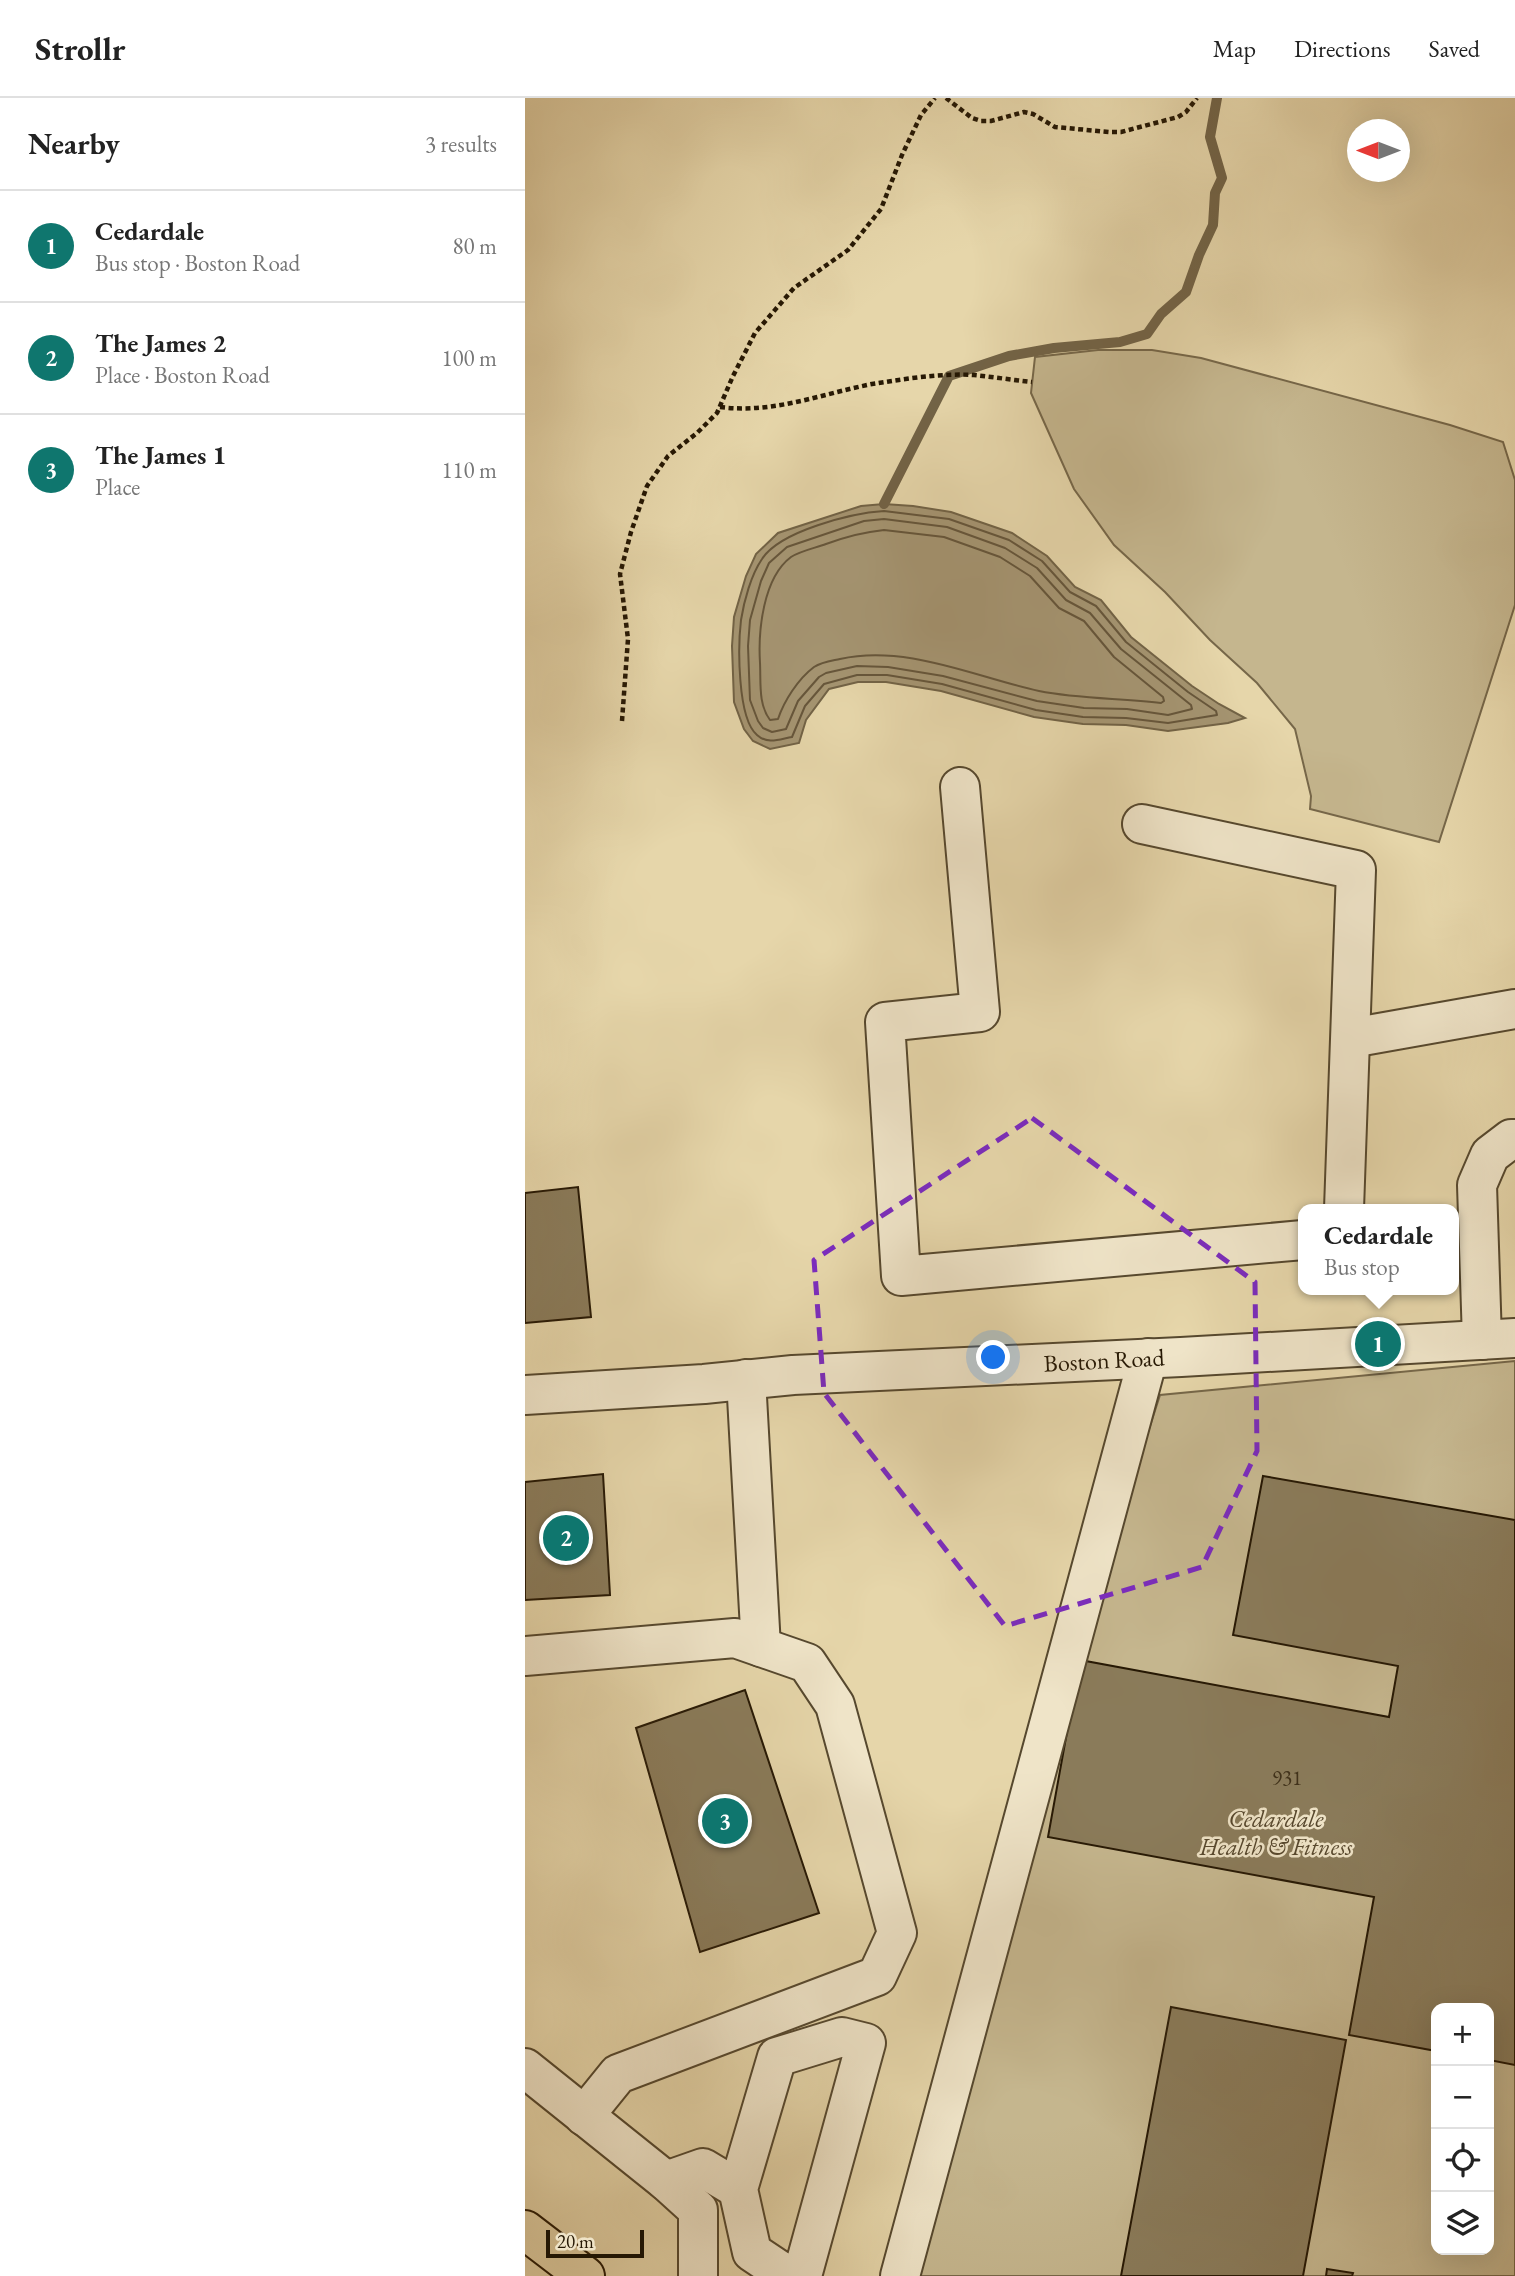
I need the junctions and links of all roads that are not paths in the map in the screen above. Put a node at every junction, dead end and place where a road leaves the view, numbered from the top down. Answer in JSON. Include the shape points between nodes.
{"nodes":[{"id":1,"x":960,"y":786,"type":"dead end"},
{"id":2,"x":1142,"y":824,"type":"dead end"},
{"id":3,"x":1515,"y":1009,"type":"edge"},
{"id":4,"x":1351,"y":1038,"type":"junction"},
{"id":5,"x":1515,"y":1139,"type":"edge"},
{"id":6,"x":1344,"y":1204,"type":"edge"},
{"id":7,"x":1298,"y":1240,"type":"edge"},
{"id":8,"x":1499,"y":1339,"type":"edge"},
{"id":9,"x":1148,"y":1358,"type":"junction"},
{"id":10,"x":746,"y":1379,"type":"junction"},
{"id":11,"x":525,"y":1395,"type":"edge"},
{"id":12,"x":761,"y":1647,"type":"junction"},
{"id":13,"x":525,"y":1656,"type":"edge"},
{"id":14,"x":525,"y":2068,"type":"edge"},
{"id":15,"x":584,"y":2116,"type":"junction"},
{"id":16,"x":666,"y":2181,"type":"junction"},
{"id":17,"x":738,"y":2189,"type":"junction"},
{"id":18,"x":525,"y":2230,"type":"edge"},
{"id":19,"x":579,"y":2274,"type":"edge"},
{"id":20,"x":698,"y":2276,"type":"edge"},
{"id":21,"x":788,"y":2276,"type":"edge"},
{"id":22,"x":802,"y":2276,"type":"edge"},
{"id":23,"x":900,"y":2276,"type":"edge"}],
"edges":[{"from":1,"to":7,"type":"street","via":[[980,1012],[885,1022],[901,1276]]},
{"from":2,"to":4,"type":"street","via":[[1356,870]]},
{"from":3,"to":4,"type":"street"},
{"from":4,"to":6,"type":"street"},
{"from":5,"to":8,"type":"street","via":[[1490,1156],[1477,1185]]},
{"from":8,"to":9,"type":"street","name":"Boston Road"},
{"from":9,"to":10,"type":"street","name":"Boston Road"},
{"from":9,"to":23,"type":"street"},
{"from":10,"to":11,"type":"street","name":"Boston Road"},
{"from":10,"to":12,"type":"street"},
{"from":12,"to":13,"type":"street","via":[[735,1638]]},
{"from":12,"to":15,"type":"street","via":[[807,1663],[835,1706],[897,1933],[877,1976],[618,2074]]},
{"from":14,"to":15,"type":"street"},
{"from":15,"to":16,"type":"street"},
{"from":16,"to":17,"type":"street","via":[[703,2168]]},
{"from":16,"to":20,"type":"street","via":[[698,2210]]},
{"from":17,"to":21,"type":"street","via":[[752,2252]]},
{"from":17,"to":22,"type":"street","via":[[777,2057],[842,2037],[866,2043]]},
{"from":18,"to":19,"type":"main road"}]}
